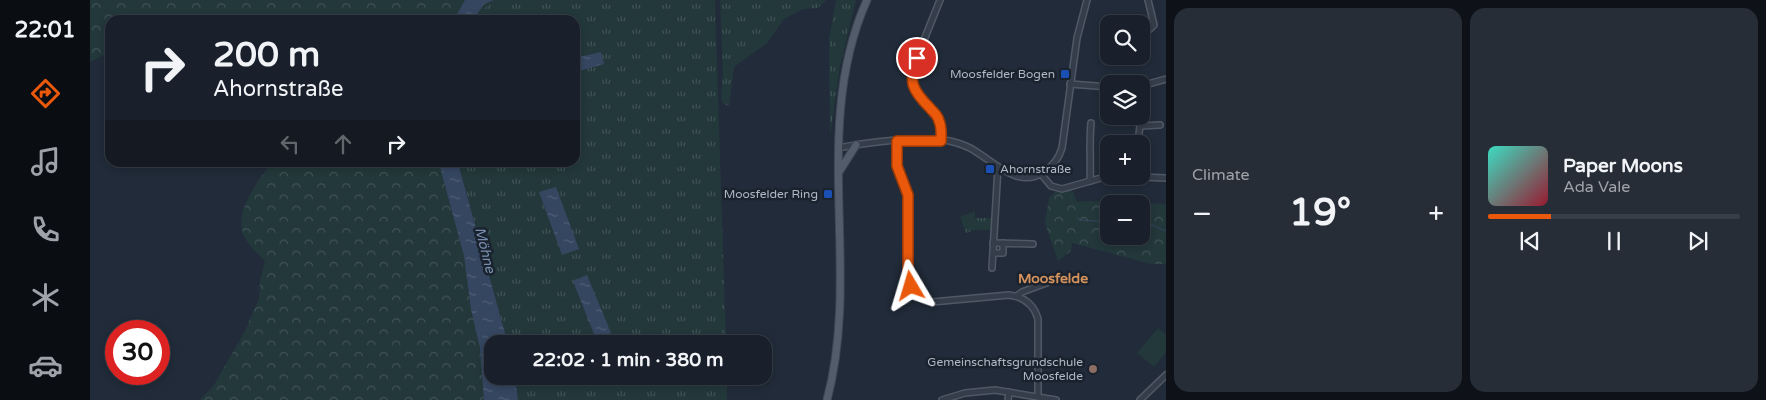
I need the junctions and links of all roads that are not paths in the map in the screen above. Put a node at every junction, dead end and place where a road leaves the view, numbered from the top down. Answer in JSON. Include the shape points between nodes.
{"nodes":[{"id":1,"x":867,"y":0,"type":"edge"},
{"id":2,"x":940,"y":0,"type":"edge"},
{"id":3,"x":1087,"y":0,"type":"edge"},
{"id":4,"x":1148,"y":0,"type":"edge"},
{"id":5,"x":1150,"y":29,"type":"edge"},
{"id":6,"x":1166,"y":79,"type":"edge"},
{"id":7,"x":1150,"y":83,"type":"edge"},
{"id":8,"x":1070,"y":84,"type":"junction"},
{"id":9,"x":1100,"y":86,"type":"edge"},
{"id":10,"x":1091,"y":123,"type":"dead end"},
{"id":11,"x":1160,"y":125,"type":"dead end"},
{"id":12,"x":1140,"y":126,"type":"joint"},
{"id":13,"x":1139,"y":134,"type":"dead end"},
{"id":14,"x":897,"y":141,"type":"junction"},
{"id":15,"x":941,"y":141,"type":"junction"},
{"id":16,"x":856,"y":145,"type":"junction"},
{"id":17,"x":838,"y":148,"type":"junction"},
{"id":18,"x":998,"y":167,"type":"junction"},
{"id":19,"x":838,"y":173,"type":"junction"},
{"id":20,"x":1041,"y":174,"type":"junction"},
{"id":21,"x":1166,"y":178,"type":"edge"},
{"id":22,"x":1090,"y":181,"type":"junction"},
{"id":23,"x":993,"y":243,"type":"junction"},
{"id":24,"x":1003,"y":243,"type":"junction"},
{"id":25,"x":1033,"y":244,"type":"dead end"},
{"id":26,"x":993,"y":252,"type":"junction"},
{"id":27,"x":992,"y":268,"type":"dead end"},
{"id":28,"x":1060,"y":278,"type":"dead end"},
{"id":29,"x":1017,"y":296,"type":"junction"},
{"id":30,"x":1166,"y":375,"type":"edge"},
{"id":31,"x":1010,"y":392,"type":"junction"},
{"id":32,"x":1038,"y":397,"type":"junction"},
{"id":33,"x":827,"y":400,"type":"edge"},
{"id":34,"x":942,"y":400,"type":"edge"},
{"id":35,"x":1008,"y":400,"type":"edge"},
{"id":36,"x":1056,"y":400,"type":"edge"},
{"id":37,"x":1140,"y":400,"type":"edge"}],
"edges":[{"from":1,"to":17,"type":"main road","via":[[849,53]]},
{"from":2,"to":15,"type":"street","via":[[912,77],[916,93],[939,120]]},
{"from":3,"to":8,"type":"street","via":[[1079,25]]},
{"from":4,"to":5,"type":"street","via":[[1154,24]]},
{"from":6,"to":7,"type":"street"},
{"from":8,"to":9,"type":"street"},
{"from":8,"to":20,"type":"street","via":[[1060,154],[1053,165]]},
{"from":10,"to":22,"type":"street"},
{"from":11,"to":12,"type":"street"},
{"from":12,"to":13,"type":"street"},
{"from":14,"to":15,"type":"street"},
{"from":14,"to":16,"type":"street"},
{"from":14,"to":29,"type":"street","via":[[897,166],[908,195],[908,271],[914,291],[922,299],[932,302]]},
{"from":15,"to":18,"type":"street","via":[[970,148]]},
{"from":16,"to":17,"type":"street"},
{"from":16,"to":19,"type":"main road"},
{"from":17,"to":19,"type":"main road"},
{"from":18,"to":20,"type":"street","via":[[1024,177]]},
{"from":18,"to":23,"type":"street"},
{"from":19,"to":33,"type":"main road","via":[[839,315]]},
{"from":20,"to":22,"type":"street","via":[[1057,189]]},
{"from":21,"to":22,"type":"street","via":[[1113,176]]},
{"from":23,"to":24,"type":"street"},
{"from":23,"to":26,"type":"street"},
{"from":24,"to":25,"type":"street"},
{"from":24,"to":26,"type":"street","via":[[1003,253]]},
{"from":26,"to":27,"type":"street"},
{"from":28,"to":29,"type":"street"},
{"from":29,"to":32,"type":"street","via":[[1030,304],[1038,319]]},
{"from":30,"to":37,"type":"street"},
{"from":31,"to":32,"type":"street"},
{"from":31,"to":34,"type":"street","via":[[979,391]]},
{"from":31,"to":35,"type":"street"},
{"from":32,"to":36,"type":"street"}]}
